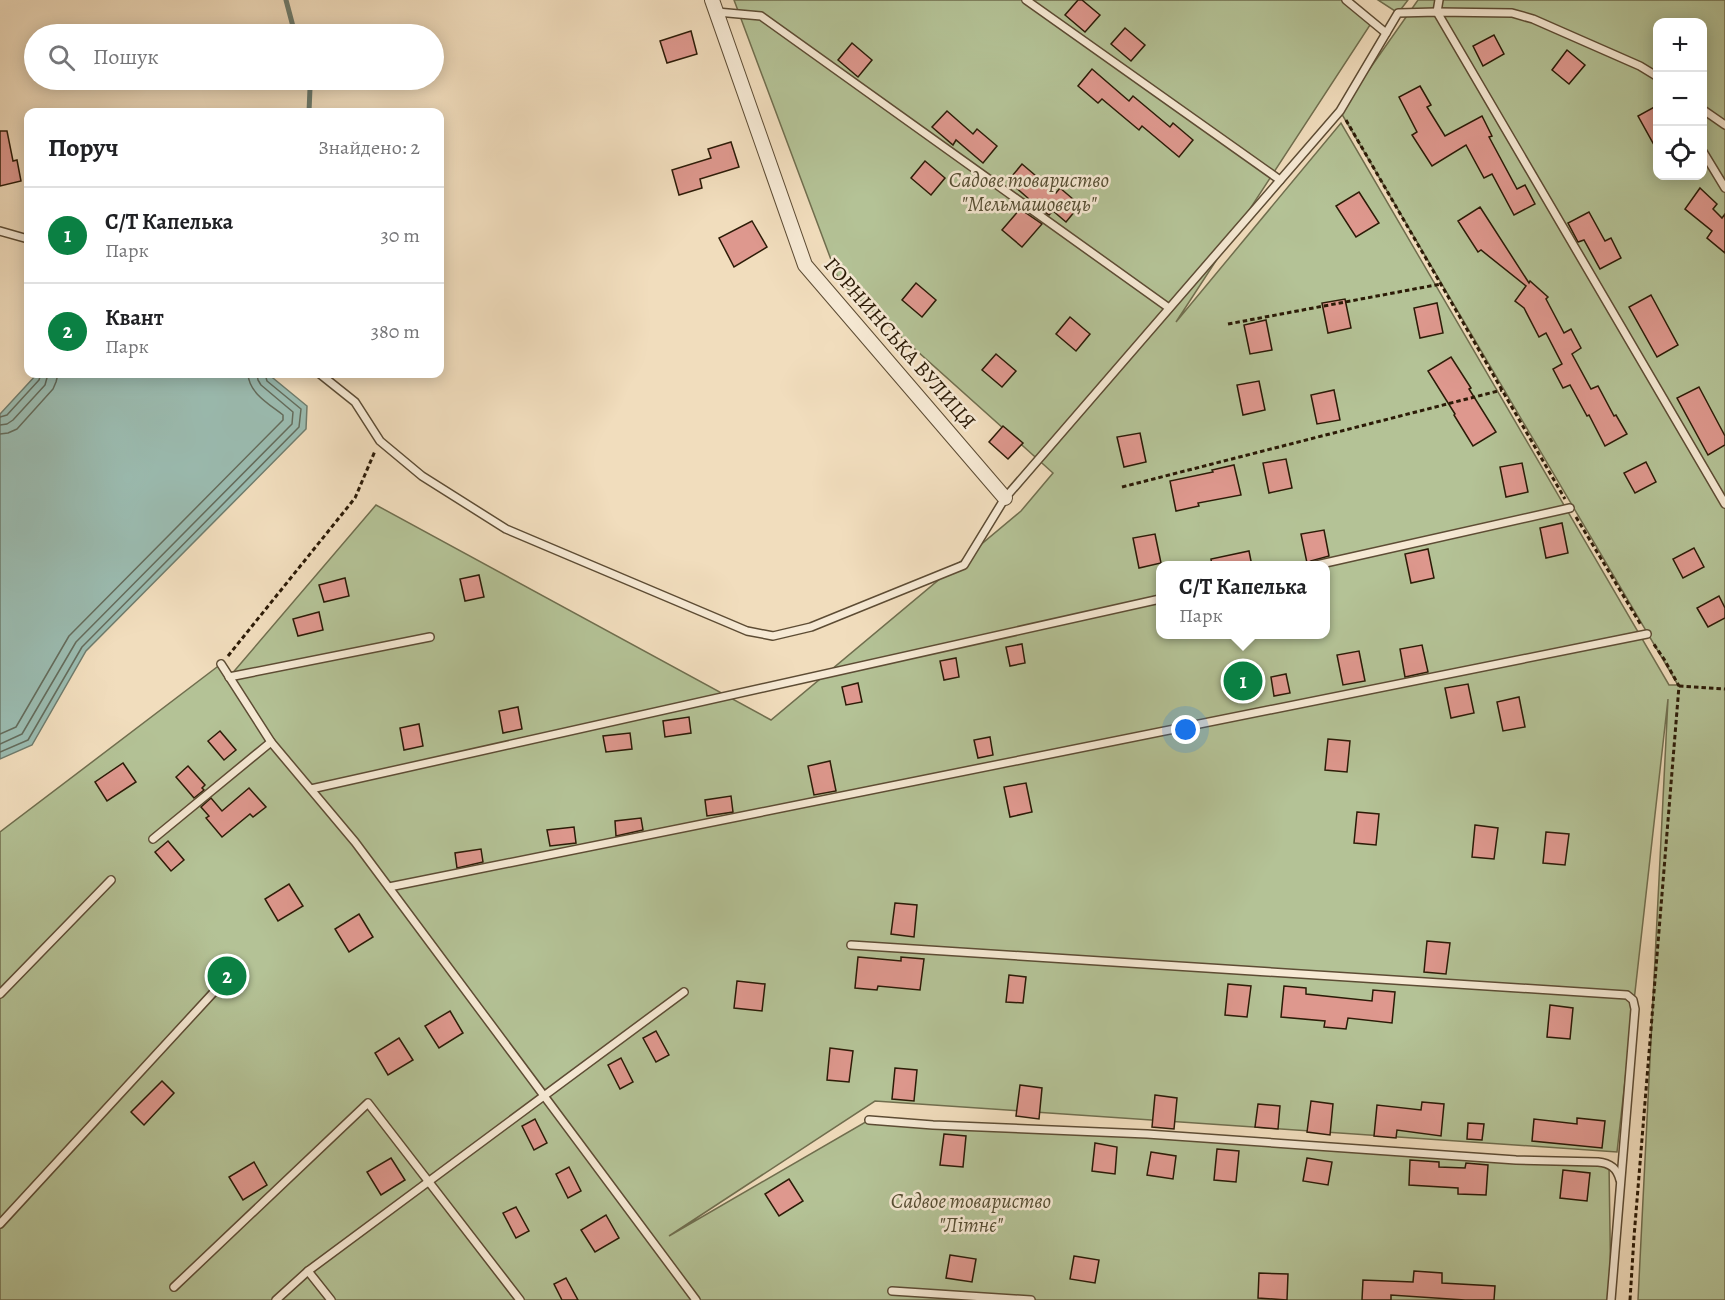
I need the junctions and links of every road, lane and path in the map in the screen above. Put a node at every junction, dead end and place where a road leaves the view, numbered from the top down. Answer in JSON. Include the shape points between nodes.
{"nodes":[{"id":1,"x":1026,"y":0,"type":"edge"},
{"id":2,"x":1346,"y":0,"type":"edge"},
{"id":3,"x":1439,"y":0,"type":"edge"},
{"id":4,"x":715,"y":6,"type":"edge"},
{"id":5,"x":1437,"y":12,"type":"junction"},
{"id":6,"x":1386,"y":33,"type":"junction"},
{"id":7,"x":1653,"y":74,"type":"edge"},
{"id":8,"x":1340,"y":111,"type":"junction"},
{"id":9,"x":1707,"y":112,"type":"edge"},
{"id":10,"x":1725,"y":125,"type":"edge"},
{"id":11,"x":1707,"y":158,"type":"edge"},
{"id":12,"x":1280,"y":180,"type":"junction"},
{"id":13,"x":1725,"y":188,"type":"edge"},
{"id":14,"x":0,"y":231,"type":"edge"},
{"id":15,"x":24,"y":238,"type":"edge"},
{"id":16,"x":1441,"y":284,"type":"junction"},
{"id":17,"x":1169,"y":308,"type":"junction"},
{"id":18,"x":1228,"y":324,"type":"dead end"},
{"id":19,"x":325,"y":378,"type":"edge"},
{"id":20,"x":1502,"y":390,"type":"junction"},
{"id":21,"x":380,"y":441,"type":"junction"},
{"id":22,"x":1122,"y":487,"type":"dead end"},
{"id":23,"x":1005,"y":498,"type":"junction"},
{"id":24,"x":1725,"y":504,"type":"edge"},
{"id":25,"x":1570,"y":508,"type":"junction"},
{"id":26,"x":1330,"y":562,"type":"edge"},
{"id":27,"x":1156,"y":600,"type":"edge"},
{"id":28,"x":1647,"y":634,"type":"junction"},
{"id":29,"x":430,"y":637,"type":"dead end"},
{"id":30,"x":221,"y":664,"type":"joint"},
{"id":31,"x":229,"y":677,"type":"junction"},
{"id":32,"x":1679,"y":686,"type":"junction"},
{"id":33,"x":1725,"y":689,"type":"edge"},
{"id":34,"x":271,"y":742,"type":"junction"},
{"id":35,"x":310,"y":789,"type":"junction"},
{"id":36,"x":153,"y":839,"type":"dead end"},
{"id":37,"x":111,"y":880,"type":"dead end"},
{"id":38,"x":389,"y":887,"type":"junction"},
{"id":39,"x":851,"y":945,"type":"dead end"},
{"id":40,"x":224,"y":981,"type":"dead end"},
{"id":41,"x":684,"y":992,"type":"dead end"},
{"id":42,"x":0,"y":994,"type":"edge"},
{"id":43,"x":544,"y":1096,"type":"junction"},
{"id":44,"x":869,"y":1120,"type":"dead end"},
{"id":45,"x":429,"y":1181,"type":"junction"},
{"id":46,"x":1621,"y":1185,"type":"junction"},
{"id":47,"x":0,"y":1224,"type":"edge"},
{"id":48,"x":308,"y":1271,"type":"junction"},
{"id":49,"x":174,"y":1287,"type":"dead end"},
{"id":50,"x":892,"y":1291,"type":"dead end"},
{"id":51,"x":276,"y":1300,"type":"edge"},
{"id":52,"x":331,"y":1300,"type":"edge"},
{"id":53,"x":520,"y":1300,"type":"edge"},
{"id":54,"x":696,"y":1300,"type":"edge"},
{"id":55,"x":1031,"y":1300,"type":"edge"},
{"id":56,"x":1611,"y":1300,"type":"edge"},
{"id":57,"x":1630,"y":1300,"type":"edge"}],
"edges":[{"from":1,"to":12,"type":"lane"},
{"from":2,"to":6,"type":"lane"},
{"from":3,"to":5,"type":"lane"},
{"from":4,"to":17,"type":"lane","via":[[761,16]]},
{"from":4,"to":23,"type":"street","name":"ГОРНИНСЬКА ВУЛИЦЯ","via":[[805,265]]},
{"from":5,"to":6,"type":"lane","via":[[1398,13]]},
{"from":5,"to":7,"type":"lane","via":[[1512,13],[1533,19]]},
{"from":5,"to":24,"type":"lane"},
{"from":6,"to":8,"type":"lane"},
{"from":8,"to":12,"type":"lane"},
{"from":8,"to":16,"type":"path"},
{"from":9,"to":10,"type":"lane"},
{"from":11,"to":13,"type":"lane"},
{"from":12,"to":17,"type":"lane"},
{"from":14,"to":15,"type":"lane"},
{"from":16,"to":18,"type":"path"},
{"from":16,"to":20,"type":"path"},
{"from":17,"to":23,"type":"lane"},
{"from":19,"to":21,"type":"lane","via":[[355,402]]},
{"from":20,"to":22,"type":"path"},
{"from":20,"to":25,"type":"path"},
{"from":21,"to":23,"type":"lane","via":[[422,476],[506,529],[747,631],[773,636],[811,627],[964,565]]},
{"from":21,"to":30,"type":"path","via":[[355,498]]},
{"from":25,"to":26,"type":"lane"},
{"from":25,"to":28,"type":"path"},
{"from":27,"to":35,"type":"lane"},
{"from":28,"to":32,"type":"path"},
{"from":28,"to":38,"type":"lane"},
{"from":29,"to":31,"type":"lane"},
{"from":30,"to":31,"type":"lane"},
{"from":31,"to":34,"type":"lane"},
{"from":32,"to":33,"type":"path"},
{"from":32,"to":57,"type":"path"},
{"from":34,"to":35,"type":"lane"},
{"from":34,"to":36,"type":"lane"},
{"from":35,"to":38,"type":"lane"},
{"from":37,"to":42,"type":"lane"},
{"from":38,"to":43,"type":"lane"},
{"from":39,"to":46,"type":"lane","via":[[1626,994],[1633,1000],[1635,1010]]},
{"from":40,"to":47,"type":"lane"},
{"from":41,"to":43,"type":"lane"},
{"from":43,"to":45,"type":"lane"},
{"from":43,"to":54,"type":"lane"},
{"from":44,"to":46,"type":"lane","via":[[1147,1134],[1515,1160],[1604,1162],[1617,1172]]},
{"from":45,"to":48,"type":"lane"},
{"from":45,"to":49,"type":"lane","via":[[368,1103]]},
{"from":45,"to":53,"type":"lane"},
{"from":46,"to":56,"type":"lane"},
{"from":48,"to":51,"type":"lane"},
{"from":48,"to":52,"type":"lane"},
{"from":50,"to":55,"type":"lane"}]}
